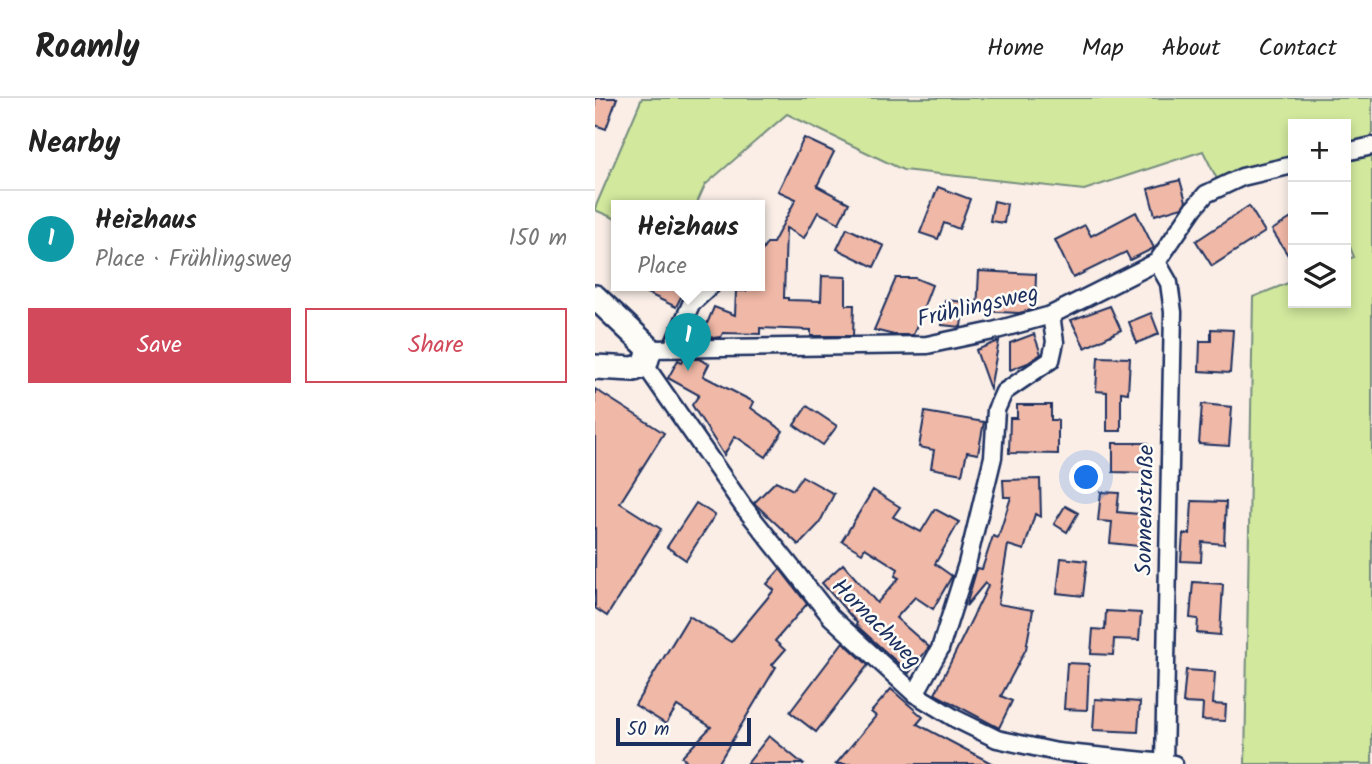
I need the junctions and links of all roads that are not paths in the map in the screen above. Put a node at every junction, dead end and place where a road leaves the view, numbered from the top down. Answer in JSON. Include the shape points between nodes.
{"nodes":[{"id":1,"x":1372,"y":146,"type":"edge"},
{"id":2,"x":1351,"y":151,"type":"edge"},
{"id":3,"x":1288,"y":166,"type":"edge"},
{"id":4,"x":1157,"y":262,"type":"junction"},
{"id":5,"x":705,"y":291,"type":"edge"},
{"id":6,"x":595,"y":297,"type":"edge"},
{"id":7,"x":1051,"y":315,"type":"junction"},
{"id":8,"x":655,"y":354,"type":"junction"},
{"id":9,"x":595,"y":367,"type":"edge"},
{"id":10,"x":915,"y":694,"type":"junction"},
{"id":11,"x":1169,"y":763,"type":"edge"}],
"edges":[{"from":1,"to":2,"type":"street"},
{"from":3,"to":4,"type":"street","name":"Frühlingsweg","via":[[1242,177],[1206,194]]},
{"from":4,"to":7,"type":"street","name":"Frühlingsweg"},
{"from":4,"to":11,"type":"street","name":"Sonnenstraße","via":[[1169,283],[1173,312]]},
{"from":5,"to":8,"type":"street"},
{"from":6,"to":8,"type":"street"},
{"from":7,"to":8,"type":"street","name":"Frühlingsweg","via":[[927,345]]},
{"from":7,"to":10,"type":"street","via":[[1055,342],[1051,360],[1004,392],[996,410],[993,457],[967,564],[940,649]]},
{"from":8,"to":9,"type":"street","via":[[634,369]]},
{"from":8,"to":10,"type":"street","name":"Hornachweg","via":[[743,506],[831,617]]},
{"from":10,"to":11,"type":"street","name":"Hornachweg","via":[[997,739],[1057,752]]}]}
